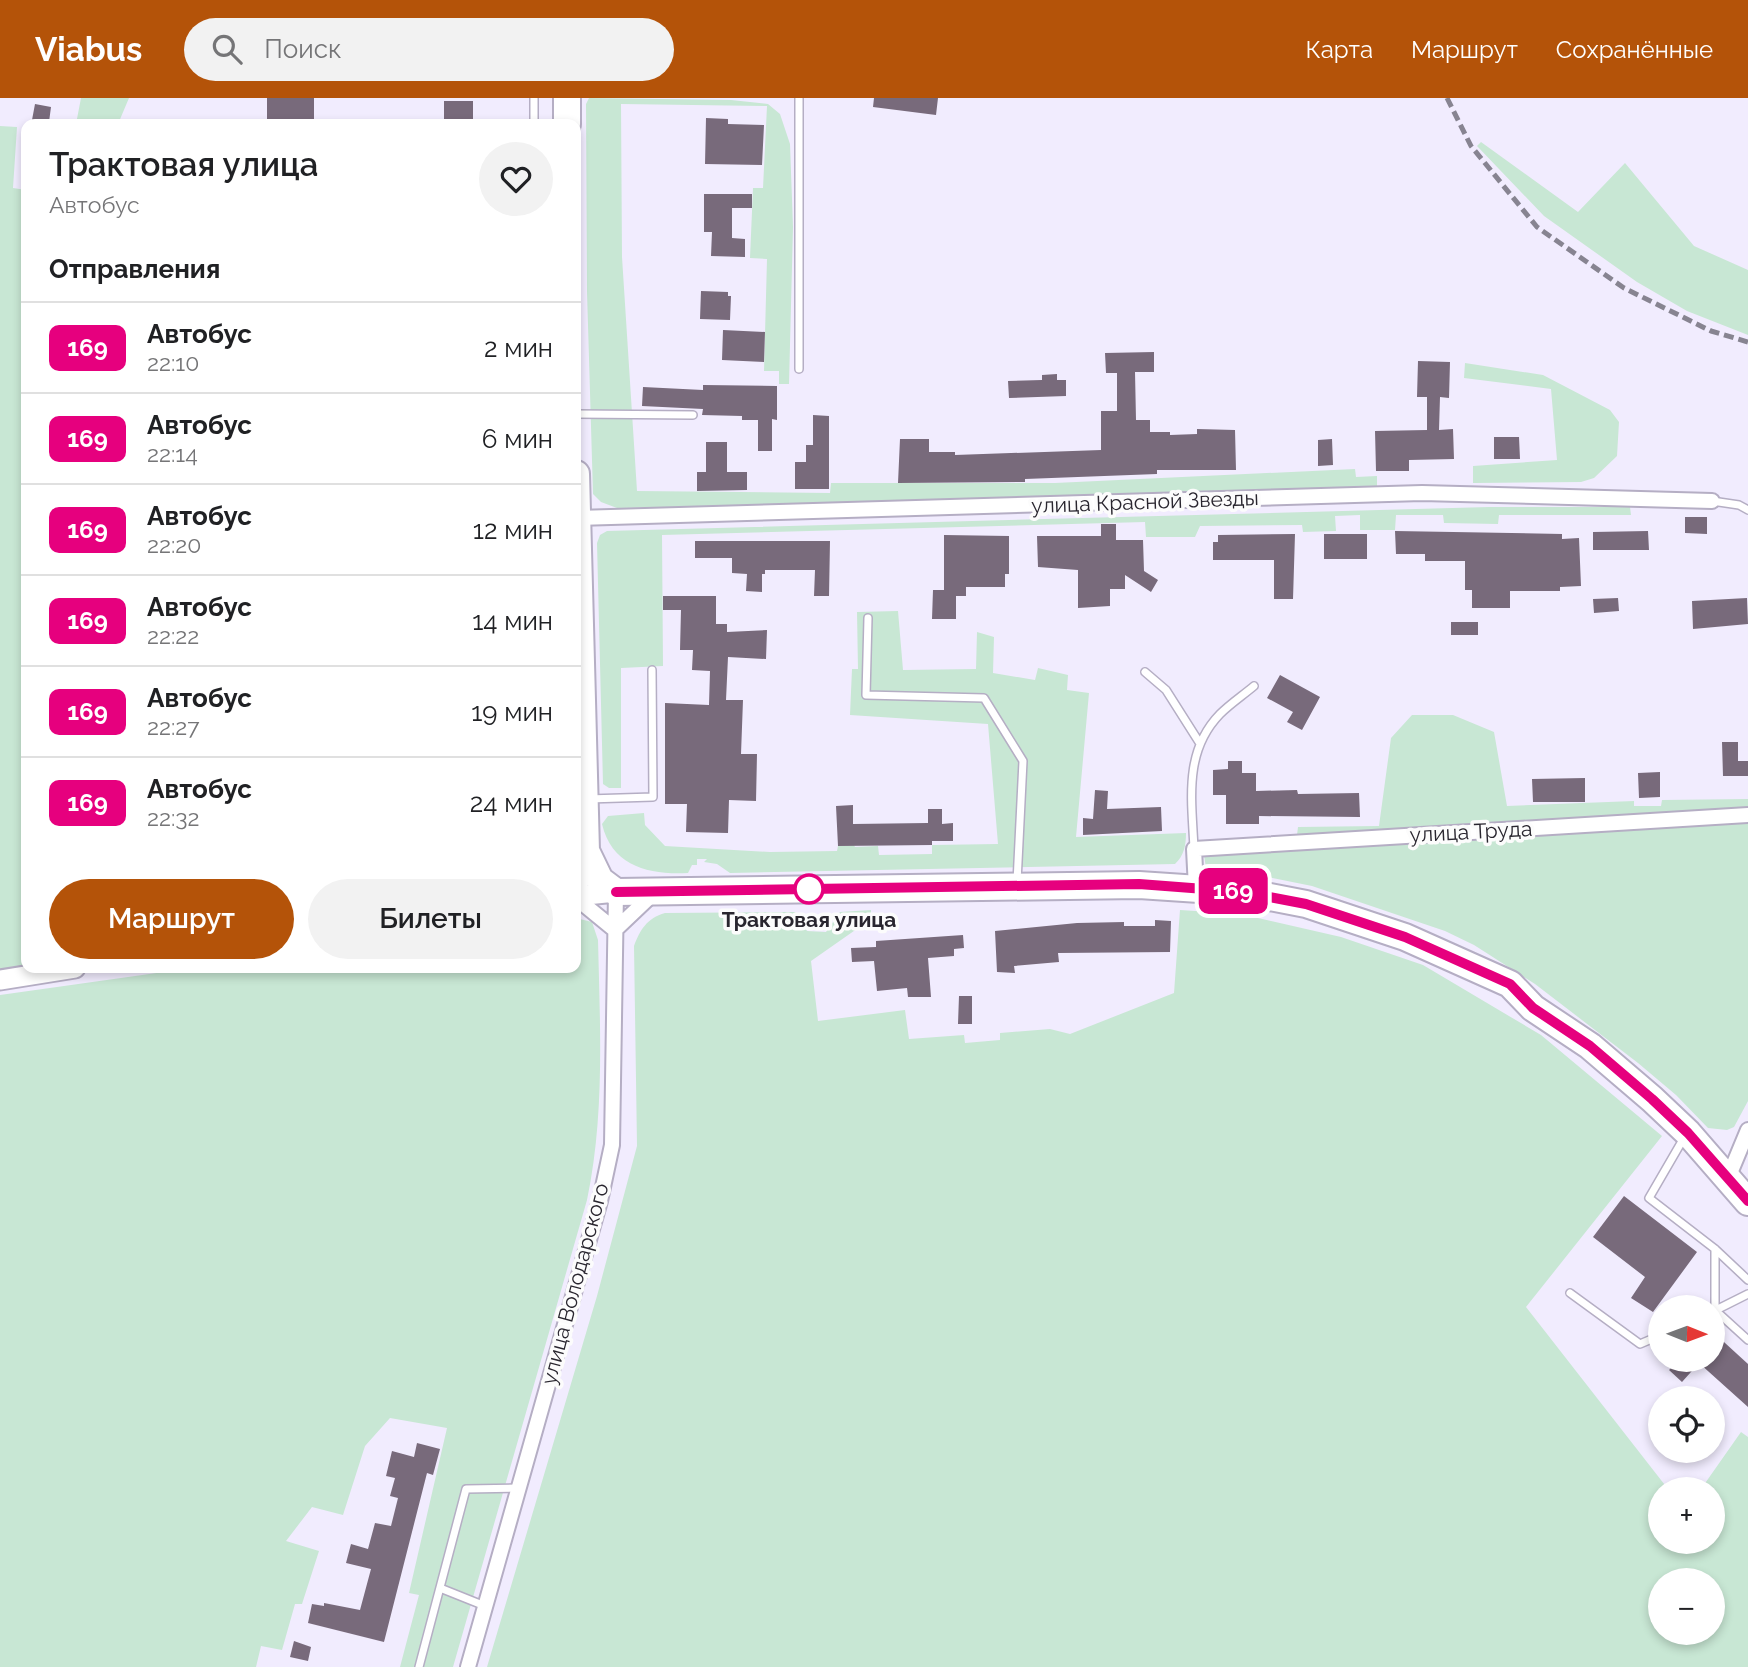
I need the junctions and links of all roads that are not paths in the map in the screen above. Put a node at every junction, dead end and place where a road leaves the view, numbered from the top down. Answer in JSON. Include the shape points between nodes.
{"nodes":[{"id":1,"x":534,"y":98,"type":"edge"},
{"id":2,"x":567,"y":98,"type":"edge"},
{"id":3,"x":799,"y":98,"type":"edge"},
{"id":4,"x":534,"y":119,"type":"edge"},
{"id":5,"x":567,"y":119,"type":"edge"},
{"id":6,"x":799,"y":369,"type":"dead end"},
{"id":7,"x":581,"y":414,"type":"edge"},
{"id":8,"x":693,"y":415,"type":"dead end"},
{"id":9,"x":1712,"y":501,"type":"joint"},
{"id":10,"x":1748,"y":504,"type":"edge"},
{"id":11,"x":1739,"y":505,"type":"junction"},
{"id":12,"x":1748,"y":510,"type":"edge"},
{"id":13,"x":581,"y":529,"type":"edge"},
{"id":14,"x":868,"y":618,"type":"dead end"},
{"id":15,"x":652,"y":670,"type":"dead end"},
{"id":16,"x":1145,"y":672,"type":"dead end"},
{"id":17,"x":1254,"y":687,"type":"dead end"},
{"id":18,"x":1199,"y":742,"type":"junction"},
{"id":19,"x":581,"y":760,"type":"edge"},
{"id":20,"x":584,"y":800,"type":"junction"},
{"id":21,"x":1748,"y":816,"type":"edge"},
{"id":22,"x":1194,"y":849,"type":"junction"},
{"id":23,"x":592,"y":863,"type":"junction"},
{"id":24,"x":581,"y":885,"type":"edge"},
{"id":25,"x":1017,"y":886,"type":"junction"},
{"id":26,"x":1196,"y":888,"type":"junction"},
{"id":27,"x":616,"y":892,"type":"junction"},
{"id":28,"x":655,"y":892,"type":"junction"},
{"id":29,"x":581,"y":895,"type":"edge"},
{"id":30,"x":581,"y":899,"type":"edge"},
{"id":31,"x":615,"y":930,"type":"junction"},
{"id":32,"x":41,"y":973,"type":"edge"},
{"id":33,"x":0,"y":979,"type":"edge"},
{"id":34,"x":1748,"y":1130,"type":"edge"},
{"id":35,"x":1688,"y":1133,"type":"junction"},
{"id":36,"x":1728,"y":1178,"type":"junction"},
{"id":37,"x":1748,"y":1202,"type":"edge"},
{"id":38,"x":1715,"y":1249,"type":"junction"},
{"id":39,"x":1748,"y":1280,"type":"edge"},
{"id":40,"x":1570,"y":1293,"type":"dead end"},
{"id":41,"x":1748,"y":1294,"type":"edge"},
{"id":42,"x":1714,"y":1295,"type":"edge"},
{"id":43,"x":1726,"y":1305,"type":"edge"},
{"id":44,"x":1726,"y":1321,"type":"edge"},
{"id":45,"x":1748,"y":1340,"type":"edge"},
{"id":46,"x":1648,"y":1341,"type":"edge"},
{"id":47,"x":519,"y":1488,"type":"junction"},
{"id":48,"x":440,"y":1588,"type":"junction"},
{"id":49,"x":485,"y":1606,"type":"junction"},
{"id":50,"x":419,"y":1667,"type":"edge"},
{"id":51,"x":468,"y":1667,"type":"edge"}],
"edges":[{"from":1,"to":4,"type":"lane"},
{"from":2,"to":5,"type":"highway"},
{"from":3,"to":6,"type":"lane"},
{"from":7,"to":8,"type":"lane"},
{"from":9,"to":11,"type":"lane"},
{"from":9,"to":13,"type":"street","name":"улица Красной Звезды","via":[[1422,493]]},
{"from":10,"to":11,"type":"lane"},
{"from":11,"to":12,"type":"lane"},
{"from":14,"to":25,"type":"lane","via":[[866,695],[984,698],[1023,761]]},
{"from":15,"to":20,"type":"lane","via":[[653,797]]},
{"from":16,"to":18,"type":"lane","via":[[1166,690]]},
{"from":17,"to":18,"type":"lane","via":[[1219,715]]},
{"from":18,"to":22,"type":"lane","via":[[1191,774]]},
{"from":19,"to":20,"type":"highway"},
{"from":20,"to":23,"type":"highway","via":[[586,851]]},
{"from":21,"to":22,"type":"street","name":"улица Труда"},
{"from":22,"to":26,"type":"street"},
{"from":23,"to":24,"type":"street"},
{"from":23,"to":27,"type":"highway","via":[[600,880]]},
{"from":25,"to":26,"type":"highway"},
{"from":25,"to":28,"type":"highway"},
{"from":26,"to":35,"type":"highway","via":[[1273,897],[1336,912],[1510,984],[1533,1008],[1620,1070]]},
{"from":27,"to":28,"type":"highway"},
{"from":27,"to":29,"type":"street"},
{"from":27,"to":31,"type":"street","name":"улица Володарского"},
{"from":28,"to":31,"type":"street"},
{"from":30,"to":31,"type":"street"},
{"from":31,"to":47,"type":"street","name":"улица Володарского","via":[[612,1145]]},
{"from":32,"to":33,"type":"street"},
{"from":34,"to":36,"type":"street"},
{"from":35,"to":36,"type":"highway"},
{"from":35,"to":38,"type":"lane","via":[[1649,1198]]},
{"from":36,"to":37,"type":"highway"},
{"from":38,"to":39,"type":"lane"},
{"from":38,"to":42,"type":"lane"},
{"from":40,"to":46,"type":"lane","via":[[1640,1344]]},
{"from":41,"to":43,"type":"lane"},
{"from":44,"to":45,"type":"lane"},
{"from":47,"to":48,"type":"lane","via":[[466,1489]]},
{"from":47,"to":49,"type":"street","name":"улица Володарского"},
{"from":48,"to":49,"type":"lane"},
{"from":48,"to":50,"type":"lane"},
{"from":49,"to":51,"type":"street","name":"улица Володарского"}]}
